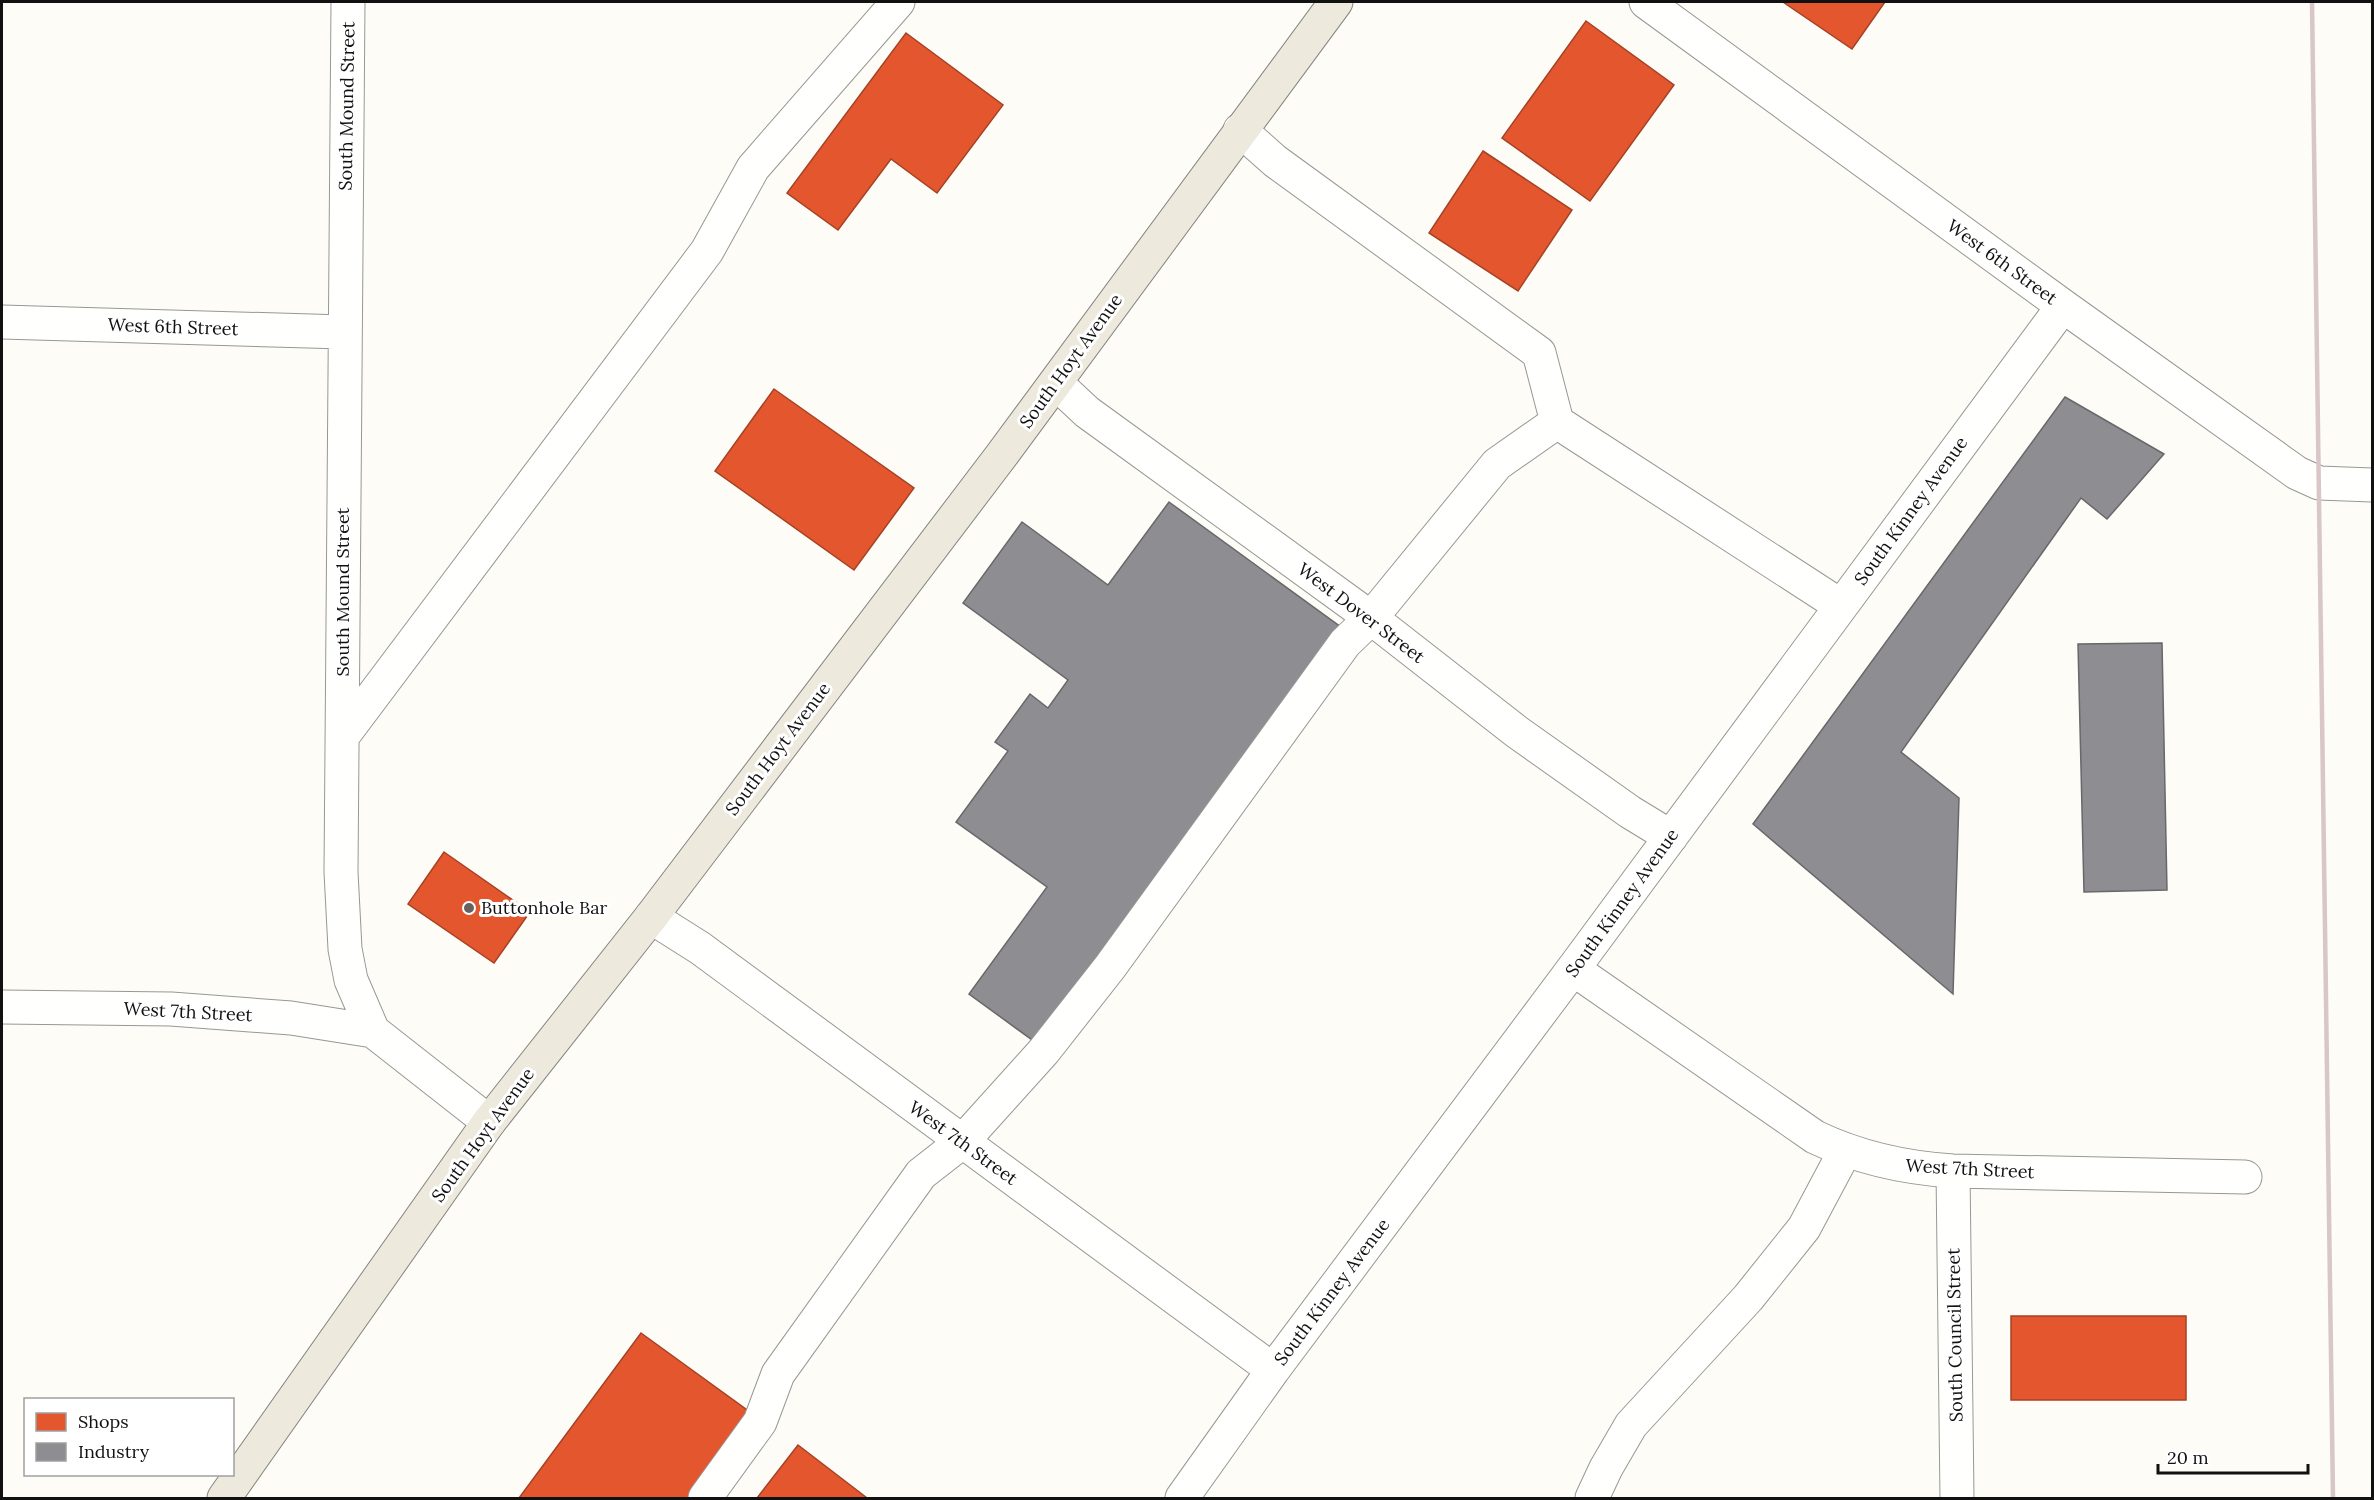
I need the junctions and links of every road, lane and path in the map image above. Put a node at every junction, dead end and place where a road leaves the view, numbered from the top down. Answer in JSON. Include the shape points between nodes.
{"nodes":[{"id":1,"x":348,"y":2,"type":"edge"},
{"id":2,"x":898,"y":2,"type":"edge"},
{"id":3,"x":1336,"y":2,"type":"edge"},
{"id":4,"x":1646,"y":2,"type":"edge"},
{"id":5,"x":1240,"y":130,"type":"junction"},
{"id":6,"x":2063,"y":306,"type":"junction"},
{"id":7,"x":2,"y":322,"type":"edge"},
{"id":8,"x":344,"y":332,"type":"junction"},
{"id":9,"x":1056,"y":383,"type":"junction"},
{"id":10,"x":1557,"y":422,"type":"junction"},
{"id":11,"x":2373,"y":485,"type":"edge"},
{"id":12,"x":1841,"y":606,"type":"junction"},
{"id":13,"x":1371,"y":618,"type":"junction"},
{"id":14,"x":342,"y":737,"type":"junction"},
{"id":15,"x":1671,"y":837,"type":"junction"},
{"id":16,"x":651,"y":916,"type":"junction"},
{"id":17,"x":1573,"y":969,"type":"junction"},
{"id":18,"x":2,"y":1007,"type":"edge"},
{"id":19,"x":373,"y":1031,"type":"junction"},
{"id":20,"x":489,"y":1122,"type":"junction"},
{"id":21,"x":962,"y":1142,"type":"junction"},
{"id":22,"x":1845,"y":1151,"type":"junction"},
{"id":23,"x":1953,"y":1171,"type":"junction"},
{"id":24,"x":2245,"y":1177,"type":"dead end"},
{"id":25,"x":1273,"y":1370,"type":"junction"},
{"id":26,"x":224,"y":1498,"type":"edge"},
{"id":27,"x":705,"y":1498,"type":"edge"},
{"id":28,"x":1182,"y":1498,"type":"edge"},
{"id":29,"x":1592,"y":1498,"type":"edge"},
{"id":30,"x":1957,"y":1498,"type":"edge"}],
"edges":[{"from":1,"to":8,"type":"street","name":"South Mound Street"},
{"from":2,"to":14,"type":"street","via":[[753,168],[707,251]]},
{"from":3,"to":5,"type":"main road","name":"South Hoyt Avenue"},
{"from":4,"to":6,"type":"street","name":"West 6th Street"},
{"from":5,"to":9,"type":"main road","name":"South Hoyt Avenue"},
{"from":5,"to":10,"type":"street","via":[[1275,161],[1539,353]]},
{"from":6,"to":11,"type":"street","name":"West 6th Street","via":[[2297,473],[2319,483]]},
{"from":6,"to":12,"type":"street","name":"South Kinney Avenue"},
{"from":7,"to":8,"type":"street","name":"West 6th Street"},
{"from":8,"to":14,"type":"street","name":"South Mound Street"},
{"from":9,"to":13,"type":"street","name":"West Dover Street","via":[[1097,419]]},
{"from":9,"to":16,"type":"main road","name":"South Hoyt Avenue"},
{"from":10,"to":12,"type":"street"},
{"from":10,"to":13,"type":"street","via":[[1497,464]]},
{"from":12,"to":15,"type":"street","name":"South Kinney Avenue"},
{"from":13,"to":15,"type":"street","name":"West Dover Street","via":[[1517,732]]},
{"from":13,"to":21,"type":"street","via":[[1345,643],[1110,967],[1044,1051]]},
{"from":14,"to":19,"type":"street","name":"South Mound Street","via":[[345,949],[351,980]]},
{"from":15,"to":17,"type":"street","name":"South Kinney Avenue"},
{"from":16,"to":20,"type":"main road","name":"South Hoyt Avenue"},
{"from":16,"to":21,"type":"street","name":"West 7th Street"},
{"from":17,"to":22,"type":"street","name":"West 7th Street","via":[[1815,1137]]},
{"from":17,"to":25,"type":"street","name":"South Kinney Avenue"},
{"from":18,"to":19,"type":"street","name":"West 7th Street","via":[[171,1009],[291,1018]]},
{"from":19,"to":20,"type":"street","name":"South Mound Street"},
{"from":20,"to":26,"type":"main road","name":"South Hoyt Avenue"},
{"from":21,"to":25,"type":"street","name":"West 7th Street"},
{"from":21,"to":27,"type":"street","via":[[921,1174],[778,1374],[760,1422]]},
{"from":22,"to":23,"type":"street","name":"West 7th Street","via":[[1911,1168]]},
{"from":22,"to":29,"type":"street","via":[[1804,1228],[1748,1298],[1632,1425]]},
{"from":23,"to":24,"type":"street","name":"West 7th Street"},
{"from":23,"to":30,"type":"street","name":"South Council Street"},
{"from":25,"to":28,"type":"street","name":"South Kinney Avenue"}]}
